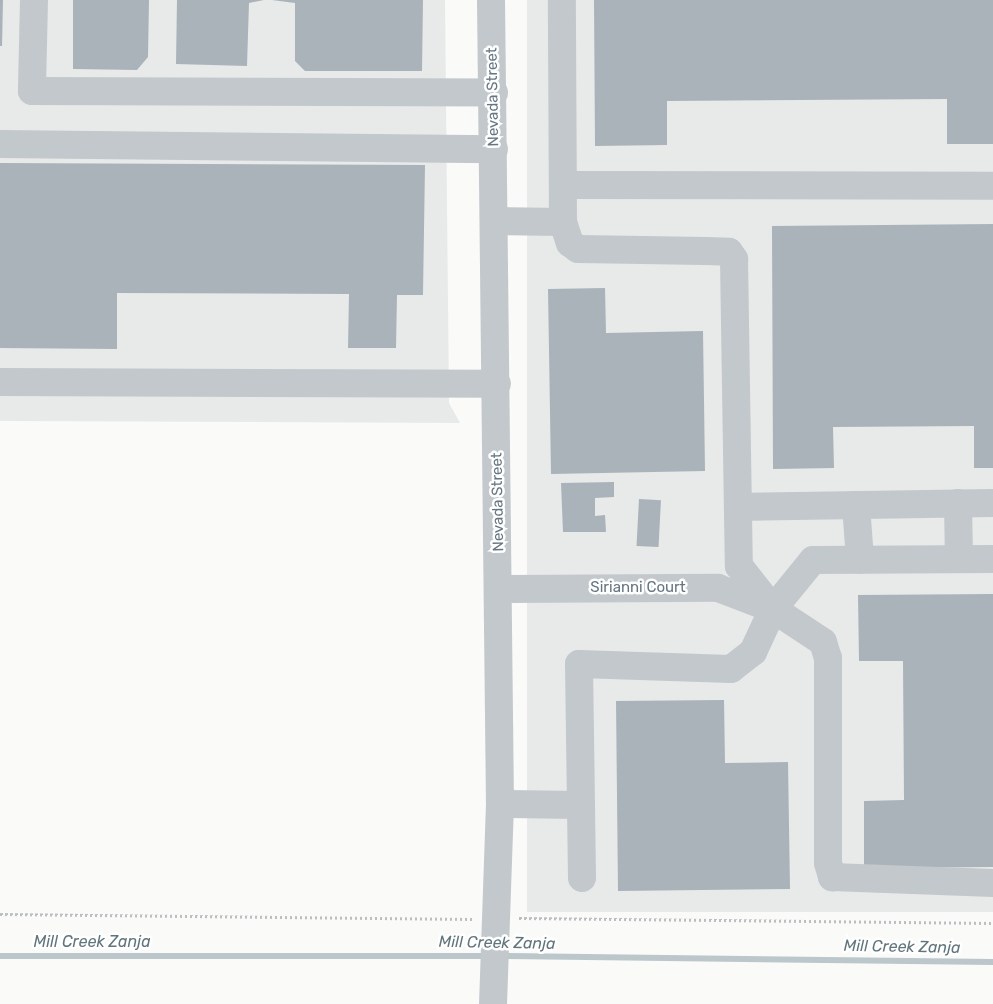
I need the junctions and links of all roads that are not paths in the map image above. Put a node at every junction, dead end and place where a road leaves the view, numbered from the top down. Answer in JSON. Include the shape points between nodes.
{"nodes":[{"id":1,"x":34,"y":0,"type":"edge"},
{"id":2,"x":491,"y":0,"type":"edge"},
{"id":3,"x":562,"y":0,"type":"edge"},
{"id":4,"x":494,"y":93,"type":"junction"},
{"id":5,"x":0,"y":144,"type":"edge"},
{"id":6,"x":494,"y":149,"type":"junction"},
{"id":7,"x":563,"y":185,"type":"junction"},
{"id":8,"x":993,"y":186,"type":"edge"},
{"id":9,"x":495,"y":221,"type":"junction"},
{"id":10,"x":563,"y":222,"type":"junction"},
{"id":11,"x":0,"y":382,"type":"edge"},
{"id":12,"x":496,"y":384,"type":"junction"},
{"id":13,"x":958,"y":503,"type":"junction"},
{"id":14,"x":993,"y":503,"type":"edge"},
{"id":15,"x":856,"y":504,"type":"junction"},
{"id":16,"x":738,"y":507,"type":"junction"},
{"id":17,"x":959,"y":559,"type":"junction"},
{"id":18,"x":993,"y":559,"type":"edge"},
{"id":19,"x":860,"y":560,"type":"junction"},
{"id":20,"x":499,"y":589,"type":"junction"},
{"id":21,"x":773,"y":608,"type":"junction"},
{"id":22,"x":500,"y":804,"type":"junction"},
{"id":23,"x":581,"y":805,"type":"junction"},
{"id":24,"x":582,"y":878,"type":"dead end"},
{"id":25,"x":993,"y":883,"type":"edge"},
{"id":26,"x":493,"y":996,"type":"edge"}],
"edges":[{"from":1,"to":4,"type":"street","via":[[32,91]]},
{"from":2,"to":4,"type":"street","name":"Nevada Street"},
{"from":3,"to":7,"type":"street"},
{"from":4,"to":6,"type":"street","name":"Nevada Street"},
{"from":5,"to":6,"type":"street"},
{"from":6,"to":9,"type":"street","name":"Nevada Street"},
{"from":7,"to":8,"type":"street"},
{"from":7,"to":10,"type":"street"},
{"from":9,"to":10,"type":"street"},
{"from":9,"to":12,"type":"street","name":"Nevada Street"},
{"from":10,"to":16,"type":"street","via":[[570,243],[578,250],[729,252],[734,259]]},
{"from":11,"to":12,"type":"street"},
{"from":12,"to":20,"type":"street","name":"Nevada Street"},
{"from":13,"to":14,"type":"street"},
{"from":13,"to":15,"type":"street"},
{"from":13,"to":17,"type":"street"},
{"from":15,"to":16,"type":"street"},
{"from":15,"to":19,"type":"street"},
{"from":16,"to":21,"type":"street","via":[[739,566]]},
{"from":17,"to":18,"type":"street"},
{"from":17,"to":19,"type":"street"},
{"from":19,"to":21,"type":"street","via":[[812,560]]},
{"from":20,"to":21,"type":"street","name":"Sirianni Court","via":[[718,588]]},
{"from":20,"to":22,"type":"street","name":"Nevada Street"},
{"from":21,"to":23,"type":"street","via":[[753,652],[731,668],[579,664]]},
{"from":21,"to":25,"type":"street","via":[[810,630],[823,642],[828,658],[828,863],[832,877]]},
{"from":22,"to":23,"type":"street"},
{"from":22,"to":26,"type":"street","name":"Nevada Street","via":[[492,943]]},
{"from":23,"to":24,"type":"street"}]}
